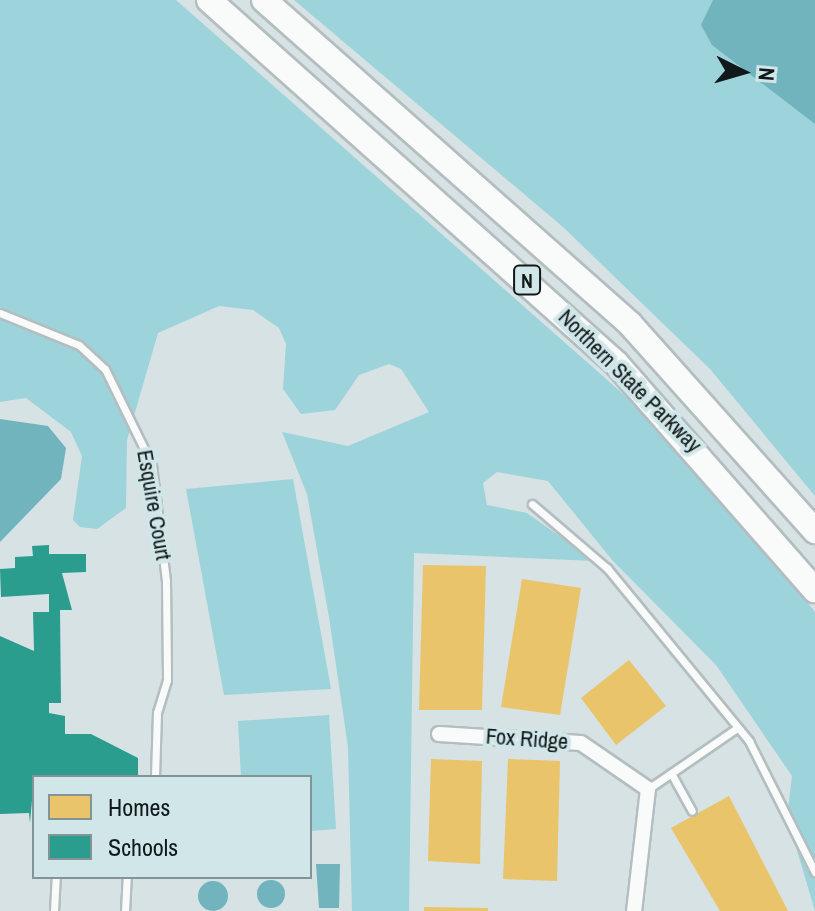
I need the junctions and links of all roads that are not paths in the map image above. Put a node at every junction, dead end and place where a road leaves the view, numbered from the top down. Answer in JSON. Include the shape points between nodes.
{"nodes":[{"id":1,"x":209,"y":0,"type":"edge"},
{"id":2,"x":264,"y":0,"type":"edge"},
{"id":3,"x":0,"y":313,"type":"edge"},
{"id":4,"x":532,"y":504,"type":"dead end"},
{"id":5,"x":815,"y":531,"type":"edge"},
{"id":6,"x":815,"y":590,"type":"edge"},
{"id":7,"x":737,"y":728,"type":"junction"},
{"id":8,"x":439,"y":734,"type":"dead end"},
{"id":9,"x":671,"y":773,"type":"junction"},
{"id":10,"x":155,"y":775,"type":"edge"},
{"id":11,"x":648,"y":789,"type":"junction"},
{"id":12,"x":692,"y":811,"type":"dead end"},
{"id":13,"x":815,"y":872,"type":"edge"},
{"id":14,"x":56,"y":879,"type":"edge"},
{"id":15,"x":127,"y":879,"type":"edge"},
{"id":16,"x":54,"y":911,"type":"edge"},
{"id":17,"x":125,"y":911,"type":"edge"},
{"id":18,"x":634,"y":911,"type":"edge"}],
"edges":[{"from":1,"to":6,"type":"highway","name":"Northern State Parkway","number":"N","via":[[607,353]]},
{"from":2,"to":5,"type":"highway","name":"Northern State Parkway","number":"N","via":[[630,324]]},
{"from":3,"to":10,"type":"lane","name":"Esquire Court","via":[[79,345],[105,369],[152,465],[166,581],[167,680],[157,713]]},
{"from":4,"to":7,"type":"lane","via":[[607,568]]},
{"from":7,"to":9,"type":"lane"},
{"from":7,"to":13,"type":"lane"},
{"from":8,"to":11,"type":"street","name":"Fox Ridge","via":[[581,743]]},
{"from":9,"to":11,"type":"lane"},
{"from":9,"to":12,"type":"lane"},
{"from":11,"to":18,"type":"street"},
{"from":14,"to":16,"type":"lane"},
{"from":15,"to":17,"type":"lane"}]}
